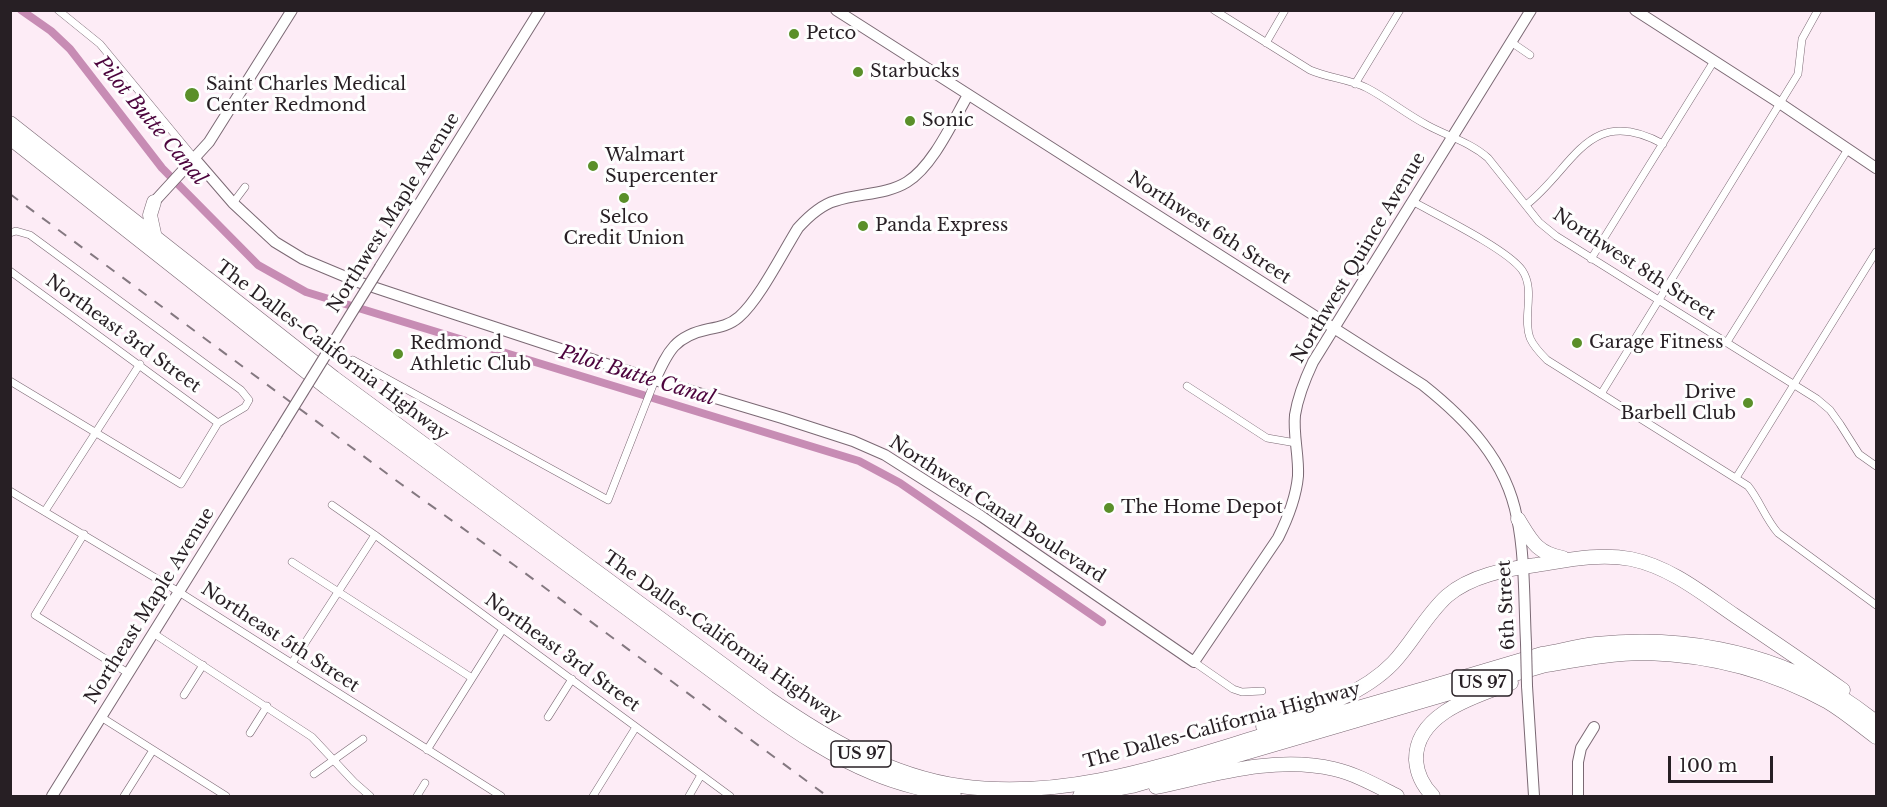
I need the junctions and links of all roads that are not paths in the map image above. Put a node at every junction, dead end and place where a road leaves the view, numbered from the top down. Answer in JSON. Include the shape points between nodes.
{"nodes":[{"id":1,"x":58,"y":10,"type":"edge"},
{"id":2,"x":292,"y":10,"type":"edge"},
{"id":3,"x":540,"y":10,"type":"edge"},
{"id":4,"x":836,"y":10,"type":"edge"},
{"id":5,"x":1215,"y":10,"type":"edge"},
{"id":6,"x":1285,"y":10,"type":"edge"},
{"id":7,"x":1400,"y":10,"type":"edge"},
{"id":8,"x":1531,"y":10,"type":"edge"},
{"id":9,"x":1635,"y":10,"type":"edge"},
{"id":10,"x":1818,"y":10,"type":"edge"},
{"id":11,"x":1511,"y":42,"type":"junction"},
{"id":12,"x":1266,"y":43,"type":"junction"},
{"id":13,"x":1530,"y":55,"type":"dead end"},
{"id":14,"x":1714,"y":61,"type":"junction"},
{"id":15,"x":1355,"y":84,"type":"junction"},
{"id":16,"x":969,"y":95,"type":"junction"},
{"id":17,"x":1781,"y":104,"type":"junction"},
{"id":18,"x":10,"y":123,"type":"edge"},
{"id":19,"x":1452,"y":137,"type":"junction"},
{"id":20,"x":10,"y":138,"type":"edge"},
{"id":21,"x":1663,"y":144,"type":"junction"},
{"id":22,"x":1848,"y":149,"type":"junction"},
{"id":23,"x":195,"y":159,"type":"junction"},
{"id":24,"x":1876,"y":168,"type":"edge"},
{"id":25,"x":245,"y":187,"type":"dead end"},
{"id":26,"x":1412,"y":201,"type":"junction"},
{"id":27,"x":154,"y":202,"type":"junction"},
{"id":28,"x":233,"y":203,"type":"junction"},
{"id":29,"x":1526,"y":205,"type":"junction"},
{"id":30,"x":119,"y":209,"type":"junction"},
{"id":31,"x":10,"y":233,"type":"edge"},
{"id":32,"x":155,"y":238,"type":"junction"},
{"id":33,"x":1876,"y":252,"type":"edge"},
{"id":34,"x":1591,"y":259,"type":"junction"},
{"id":35,"x":10,"y":271,"type":"edge"},
{"id":36,"x":1659,"y":300,"type":"junction"},
{"id":37,"x":1335,"y":328,"type":"junction"},
{"id":38,"x":1727,"y":342,"type":"junction"},
{"id":39,"x":353,"y":360,"type":"dead end"},
{"id":40,"x":140,"y":364,"type":"junction"},
{"id":41,"x":10,"y":381,"type":"edge"},
{"id":42,"x":654,"y":383,"type":"junction"},
{"id":43,"x":1794,"y":385,"type":"junction"},
{"id":44,"x":1187,"y":386,"type":"dead end"},
{"id":45,"x":1601,"y":394,"type":"junction"},
{"id":46,"x":218,"y":423,"type":"junction"},
{"id":47,"x":95,"y":432,"type":"junction"},
{"id":48,"x":277,"y":434,"type":"joint"},
{"id":49,"x":1296,"y":444,"type":"junction"},
{"id":50,"x":1876,"y":466,"type":"edge"},
{"id":51,"x":1736,"y":478,"type":"junction"},
{"id":52,"x":10,"y":491,"type":"edge"},
{"id":53,"x":332,"y":505,"type":"dead end"},
{"id":54,"x":45,"y":511,"type":"junction"},
{"id":55,"x":1518,"y":519,"type":"junction"},
{"id":56,"x":84,"y":534,"type":"junction"},
{"id":57,"x":375,"y":535,"type":"junction"},
{"id":58,"x":1568,"y":559,"type":"junction"},
{"id":59,"x":292,"y":562,"type":"dead end"},
{"id":60,"x":1521,"y":567,"type":"junction"},
{"id":61,"x":179,"y":591,"type":"junction"},
{"id":62,"x":338,"y":592,"type":"junction"},
{"id":63,"x":1876,"y":605,"type":"edge"},
{"id":64,"x":503,"y":629,"type":"junction"},
{"id":65,"x":153,"y":633,"type":"junction"},
{"id":66,"x":1594,"y":657,"type":"junction"},
{"id":67,"x":1194,"y":662,"type":"junction"},
{"id":68,"x":292,"y":663,"type":"junction"},
{"id":69,"x":203,"y":665,"type":"junction"},
{"id":70,"x":128,"y":673,"type":"junction"},
{"id":71,"x":472,"y":678,"type":"junction"},
{"id":72,"x":572,"y":679,"type":"junction"},
{"id":73,"x":1262,"y":691,"type":"dead end"},
{"id":74,"x":184,"y":695,"type":"dead end"},
{"id":75,"x":267,"y":706,"type":"junction"},
{"id":76,"x":101,"y":717,"type":"junction"},
{"id":77,"x":548,"y":717,"type":"dead end"},
{"id":78,"x":1876,"y":720,"type":"edge"},
{"id":79,"x":636,"y":727,"type":"junction"},
{"id":80,"x":1594,"y":727,"type":"dead end"},
{"id":81,"x":250,"y":733,"type":"dead end"},
{"id":82,"x":1876,"y":737,"type":"edge"},
{"id":83,"x":363,"y":739,"type":"dead end"},
{"id":84,"x":153,"y":750,"type":"junction"},
{"id":85,"x":427,"y":750,"type":"junction"},
{"id":86,"x":334,"y":760,"type":"junction"},
{"id":87,"x":1165,"y":764,"type":"junction"},
{"id":88,"x":314,"y":774,"type":"dead end"},
{"id":89,"x":701,"y":775,"type":"junction"},
{"id":90,"x":425,"y":783,"type":"dead end"},
{"id":91,"x":52,"y":796,"type":"edge"},
{"id":92,"x":124,"y":796,"type":"edge"},
{"id":93,"x":226,"y":796,"type":"edge"},
{"id":94,"x":370,"y":796,"type":"edge"},
{"id":95,"x":417,"y":796,"type":"edge"},
{"id":96,"x":501,"y":796,"type":"edge"},
{"id":97,"x":593,"y":796,"type":"edge"},
{"id":98,"x":688,"y":796,"type":"edge"},
{"id":99,"x":730,"y":796,"type":"edge"},
{"id":100,"x":954,"y":796,"type":"edge"},
{"id":101,"x":1084,"y":796,"type":"edge"},
{"id":102,"x":1397,"y":796,"type":"edge"},
{"id":103,"x":1433,"y":796,"type":"edge"},
{"id":104,"x":1534,"y":796,"type":"edge"},
{"id":105,"x":1578,"y":796,"type":"edge"}],
"edges":[{"from":1,"to":23,"type":"street","name":"Northwest Canal Boulevard","via":[[100,44]]},
{"from":2,"to":23,"type":"street"},
{"from":3,"to":48,"type":"street","name":"Northwest Maple Avenue","bridge":true},
{"from":4,"to":16,"type":"street","name":"Northwest 6th Street"},
{"from":5,"to":12,"type":"street","name":"Northwest 8th Street"},
{"from":6,"to":12,"type":"street"},
{"from":7,"to":15,"type":"street"},
{"from":8,"to":11,"type":"street","name":"Northwest Quince Avenue"},
{"from":9,"to":14,"type":"street"},
{"from":10,"to":17,"type":"street","via":[[1802,39],[1798,74]]},
{"from":11,"to":13,"type":"street"},
{"from":11,"to":19,"type":"street","name":"Northwest Quince Avenue"},
{"from":12,"to":15,"type":"street","name":"Northwest 8th Street","via":[[1310,70]]},
{"from":14,"to":17,"type":"street"},
{"from":14,"to":21,"type":"street"},
{"from":15,"to":19,"type":"street","name":"Northwest 8th Street"},
{"from":16,"to":37,"type":"street","name":"Northwest 6th Street"},
{"from":16,"to":42,"type":"street","via":[[930,158],[910,180],[832,202],[808,217],[749,307],[730,324],[682,338],[670,349]]},
{"from":17,"to":22,"type":"street"},
{"from":17,"to":36,"type":"street"},
{"from":18,"to":30,"type":"highway","name":"The Dalles-California Highway","number":"US 97"},
{"from":19,"to":26,"type":"street","name":"Northwest Quince Avenue"},
{"from":19,"to":29,"type":"street","name":"Northwest 8th Street","via":[[1481,151]]},
{"from":20,"to":100,"type":"highway","name":"The Dalles-California Highway","number":"US 97","via":[[327,388],[770,713],[873,773]]},
{"from":21,"to":29,"type":"street","via":[[1627,130],[1607,132],[1573,154]]},
{"from":21,"to":34,"type":"street"},
{"from":22,"to":24,"type":"street"},
{"from":22,"to":38,"type":"street"},
{"from":23,"to":27,"type":"street"},
{"from":23,"to":28,"type":"street","name":"Northwest Canal Boulevard"},
{"from":25,"to":28,"type":"street"},
{"from":26,"to":37,"type":"street","name":"Northwest Quince Avenue"},
{"from":26,"to":45,"type":"street","via":[[1483,241],[1522,270],[1528,284],[1530,338],[1538,351]]},
{"from":27,"to":30,"type":"highway","via":[[143,208]]},
{"from":27,"to":32,"type":"highway","via":[[150,215]]},
{"from":28,"to":42,"type":"street","name":"Northwest Canal Boulevard","via":[[275,242],[303,259],[358,282]]},
{"from":29,"to":34,"type":"street","name":"Northwest 8th Street","via":[[1548,230]]},
{"from":30,"to":32,"type":"highway","name":"The Dalles-California Highway","number":"US 97"},
{"from":31,"to":46,"type":"street","via":[[30,235],[246,395],[249,400],[245,406]]},
{"from":32,"to":87,"type":"highway","name":"The Dalles-California Highway","number":"US 97","via":[[353,392],[768,698],[843,745],[914,775],[1000,790],[1089,783]]},
{"from":33,"to":43,"type":"street"},
{"from":34,"to":36,"type":"street","name":"Northwest 8th Street"},
{"from":35,"to":40,"type":"street","name":"Northeast 3rd Street"},
{"from":36,"to":38,"type":"street","name":"Northwest 8th Street"},
{"from":36,"to":45,"type":"street"},
{"from":37,"to":49,"type":"street","name":"Northwest Quince Avenue","via":[[1302,388],[1295,416]]},
{"from":37,"to":55,"type":"street","name":"Northwest 6th Street","via":[[1451,407],[1499,467]]},
{"from":38,"to":43,"type":"street","name":"Northwest 8th Street"},
{"from":39,"to":42,"type":"street","via":[[608,500]]},
{"from":40,"to":46,"type":"street","name":"Northeast 3rd Street"},
{"from":40,"to":47,"type":"street"},
{"from":41,"to":47,"type":"street"},
{"from":42,"to":67,"type":"street","name":"Northwest Canal Boulevard","via":[[782,418],[885,455]]},
{"from":43,"to":50,"type":"street","name":"Northwest 8th Street","via":[[1830,410],[1859,454]]},
{"from":43,"to":51,"type":"street"},
{"from":44,"to":49,"type":"street","via":[[1267,438]]},
{"from":45,"to":51,"type":"street"},
{"from":46,"to":47,"type":"street","via":[[181,484]]},
{"from":47,"to":54,"type":"street"},
{"from":48,"to":61,"type":"street","name":"Northeast Maple Avenue"},
{"from":49,"to":67,"type":"street","name":"Northwest Quince Avenue","via":[[1298,476],[1287,521]]},
{"from":51,"to":63,"type":"street","via":[[1758,498],[1778,533]]},
{"from":52,"to":54,"type":"street","name":"Northeast 5th Street"},
{"from":53,"to":57,"type":"street","name":"Northeast 3rd Street"},
{"from":54,"to":56,"type":"street","name":"Northeast 5th Street"},
{"from":55,"to":58,"type":"highway","via":[[1540,551]]},
{"from":55,"to":60,"type":"street","name":"6th Street"},
{"from":56,"to":61,"type":"street","name":"Northeast 5th Street"},
{"from":56,"to":70,"type":"street","via":[[34,615]]},
{"from":57,"to":62,"type":"street"},
{"from":57,"to":64,"type":"street","name":"Northeast 3rd Street"},
{"from":58,"to":60,"type":"highway"},
{"from":58,"to":78,"type":"highway","via":[[1631,559],[1669,572],[1846,692]]},
{"from":59,"to":62,"type":"street"},
{"from":60,"to":87,"type":"highway","via":[[1466,583],[1447,597],[1390,666],[1351,694]]},
{"from":60,"to":104,"type":"street","name":"6th Street","bridge":true},
{"from":61,"to":65,"type":"street","name":"Northeast Maple Avenue"},
{"from":61,"to":68,"type":"street","name":"Northeast 5th Street"},
{"from":62,"to":68,"type":"street"},
{"from":62,"to":71,"type":"street"},
{"from":64,"to":71,"type":"street"},
{"from":64,"to":72,"type":"street","name":"Northeast 3rd Street"},
{"from":65,"to":69,"type":"street"},
{"from":65,"to":70,"type":"street","name":"Northeast Maple Avenue"},
{"from":66,"to":82,"type":"highway","name":"The Dalles-California Highway","number":"US 97","via":[[1646,653],[1744,666],[1829,703]]},
{"from":66,"to":101,"type":"highway","name":"The Dalles-California Highway","number":"US 97","via":[[1542,666],[1132,786]]},
{"from":66,"to":103,"type":"highway","via":[[1514,682],[1438,717],[1426,729],[1416,756],[1423,785]]},
{"from":67,"to":73,"type":"street","name":"Northwest Canal Boulevard","via":[[1242,692]]},
{"from":68,"to":85,"type":"street","name":"Northeast 5th Street"},
{"from":69,"to":74,"type":"street"},
{"from":69,"to":75,"type":"street"},
{"from":70,"to":76,"type":"street","name":"Northeast Maple Avenue"},
{"from":71,"to":85,"type":"street"},
{"from":72,"to":77,"type":"street"},
{"from":72,"to":79,"type":"street","name":"Northeast 3rd Street"},
{"from":75,"to":81,"type":"street"},
{"from":75,"to":86,"type":"street","via":[[312,737]]},
{"from":76,"to":84,"type":"street"},
{"from":76,"to":91,"type":"street","name":"Northeast Maple Avenue"},
{"from":78,"to":87,"type":"highway","name":"The Dalles-California Highway","number":"US 97","via":[[1824,687],[1748,655],[1694,644],[1645,641],[1542,654]]},
{"from":79,"to":89,"type":"street","name":"Northeast 3rd Street"},
{"from":79,"to":97,"type":"street"},
{"from":80,"to":105,"type":"street","via":[[1581,748]]},
{"from":83,"to":86,"type":"street"},
{"from":84,"to":92,"type":"street"},
{"from":84,"to":93,"type":"street"},
{"from":85,"to":96,"type":"street","name":"Northeast 5th Street"},
{"from":86,"to":88,"type":"street"},
{"from":86,"to":94,"type":"street"},
{"from":89,"to":98,"type":"street"},
{"from":89,"to":99,"type":"street","name":"Northeast 3rd Street"},
{"from":90,"to":95,"type":"street"},
{"from":101,"to":102,"type":"highway","via":[[1133,792],[1275,764],[1336,769]]}]}
